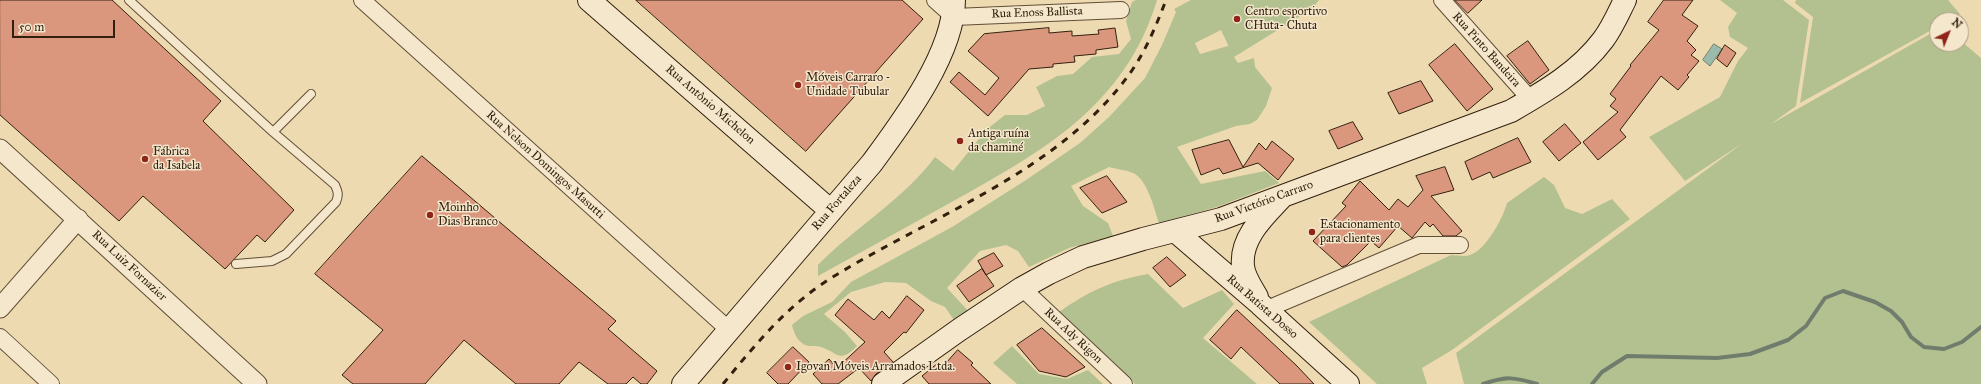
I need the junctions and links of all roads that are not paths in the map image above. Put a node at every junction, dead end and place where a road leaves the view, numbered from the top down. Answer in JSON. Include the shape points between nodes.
{"nodes":[{"id":1,"x":362,"y":0,"type":"edge"},
{"id":2,"x":589,"y":0,"type":"edge"},
{"id":3,"x":935,"y":0,"type":"edge"},
{"id":4,"x":1442,"y":0,"type":"edge"},
{"id":5,"x":1625,"y":0,"type":"edge"},
{"id":6,"x":132,"y":1,"type":"edge"},
{"id":7,"x":954,"y":8,"type":"edge"},
{"id":8,"x":1121,"y":10,"type":"dead end"},
{"id":9,"x":311,"y":94,"type":"dead end"},
{"id":10,"x":1531,"y":100,"type":"junction"},
{"id":11,"x":273,"y":132,"type":"junction"},
{"id":12,"x":0,"y":149,"type":"edge"},
{"id":13,"x":1284,"y":195,"type":"junction"},
{"id":14,"x":831,"y":211,"type":"junction"},
{"id":15,"x":78,"y":219,"type":"junction"},
{"id":16,"x":1175,"y":231,"type":"junction"},
{"id":17,"x":1460,"y":245,"type":"dead end"},
{"id":18,"x":236,"y":264,"type":"dead end"},
{"id":19,"x":1022,"y":288,"type":"junction"},
{"id":20,"x":1264,"y":306,"type":"junction"},
{"id":21,"x":0,"y":308,"type":"edge"},
{"id":22,"x":728,"y":329,"type":"junction"},
{"id":23,"x":0,"y":337,"type":"edge"},
{"id":24,"x":51,"y":384,"type":"edge"},
{"id":25,"x":258,"y":384,"type":"edge"},
{"id":26,"x":683,"y":384,"type":"edge"},
{"id":27,"x":883,"y":384,"type":"edge"},
{"id":28,"x":1124,"y":384,"type":"edge"},
{"id":29,"x":1348,"y":384,"type":"edge"}],
"edges":[{"from":1,"to":22,"type":"street","name":"Rua Nelson Domingos Masutti"},
{"from":2,"to":14,"type":"main road","name":"Rua Antônio Michelon"},
{"from":3,"to":7,"type":"street"},
{"from":4,"to":10,"type":"street","name":"Rua Pinto Bandeira"},
{"from":5,"to":10,"type":"main road","name":"Rua Victório Carraro","via":[[1604,39],[1592,53],[1553,86]]},
{"from":6,"to":11,"type":"lane"},
{"from":7,"to":8,"type":"street","name":"Rua Enoss Ballista"},
{"from":7,"to":14,"type":"main road","name":"Rua Fortaleza","via":[[934,67],[911,109],[872,163]]},
{"from":9,"to":11,"type":"lane"},
{"from":10,"to":13,"type":"main road","name":"Rua Victório Carraro","via":[[1476,125]]},
{"from":11,"to":18,"type":"lane","via":[[335,185],[338,197],[286,254],[272,261]]},
{"from":12,"to":15,"type":"street","name":"Rua Luiz Fornazier"},
{"from":13,"to":16,"type":"main road","name":"Rua Victório Carraro","via":[[1221,219]]},
{"from":13,"to":20,"type":"main road","via":[[1254,228],[1245,246],[1243,266],[1247,280]]},
{"from":14,"to":22,"type":"main road","name":"Rua Fortaleza"},
{"from":15,"to":21,"type":"street"},
{"from":15,"to":25,"type":"street","name":"Rua Luiz Fornazier"},
{"from":16,"to":19,"type":"main road","name":"Rua Victório Carraro","via":[[1083,257]]},
{"from":16,"to":20,"type":"main road","name":"Rua Batista Dosso"},
{"from":17,"to":20,"type":"street","via":[[1419,245]]},
{"from":19,"to":27,"type":"main road","name":"Rua Victório Carraro"},
{"from":19,"to":28,"type":"street","name":"Rua Ady Rigon"},
{"from":20,"to":29,"type":"main road","name":"Rua Batista Dosso"},
{"from":22,"to":26,"type":"main road","name":"Rua Fortaleza"},
{"from":23,"to":24,"type":"street"}]}
